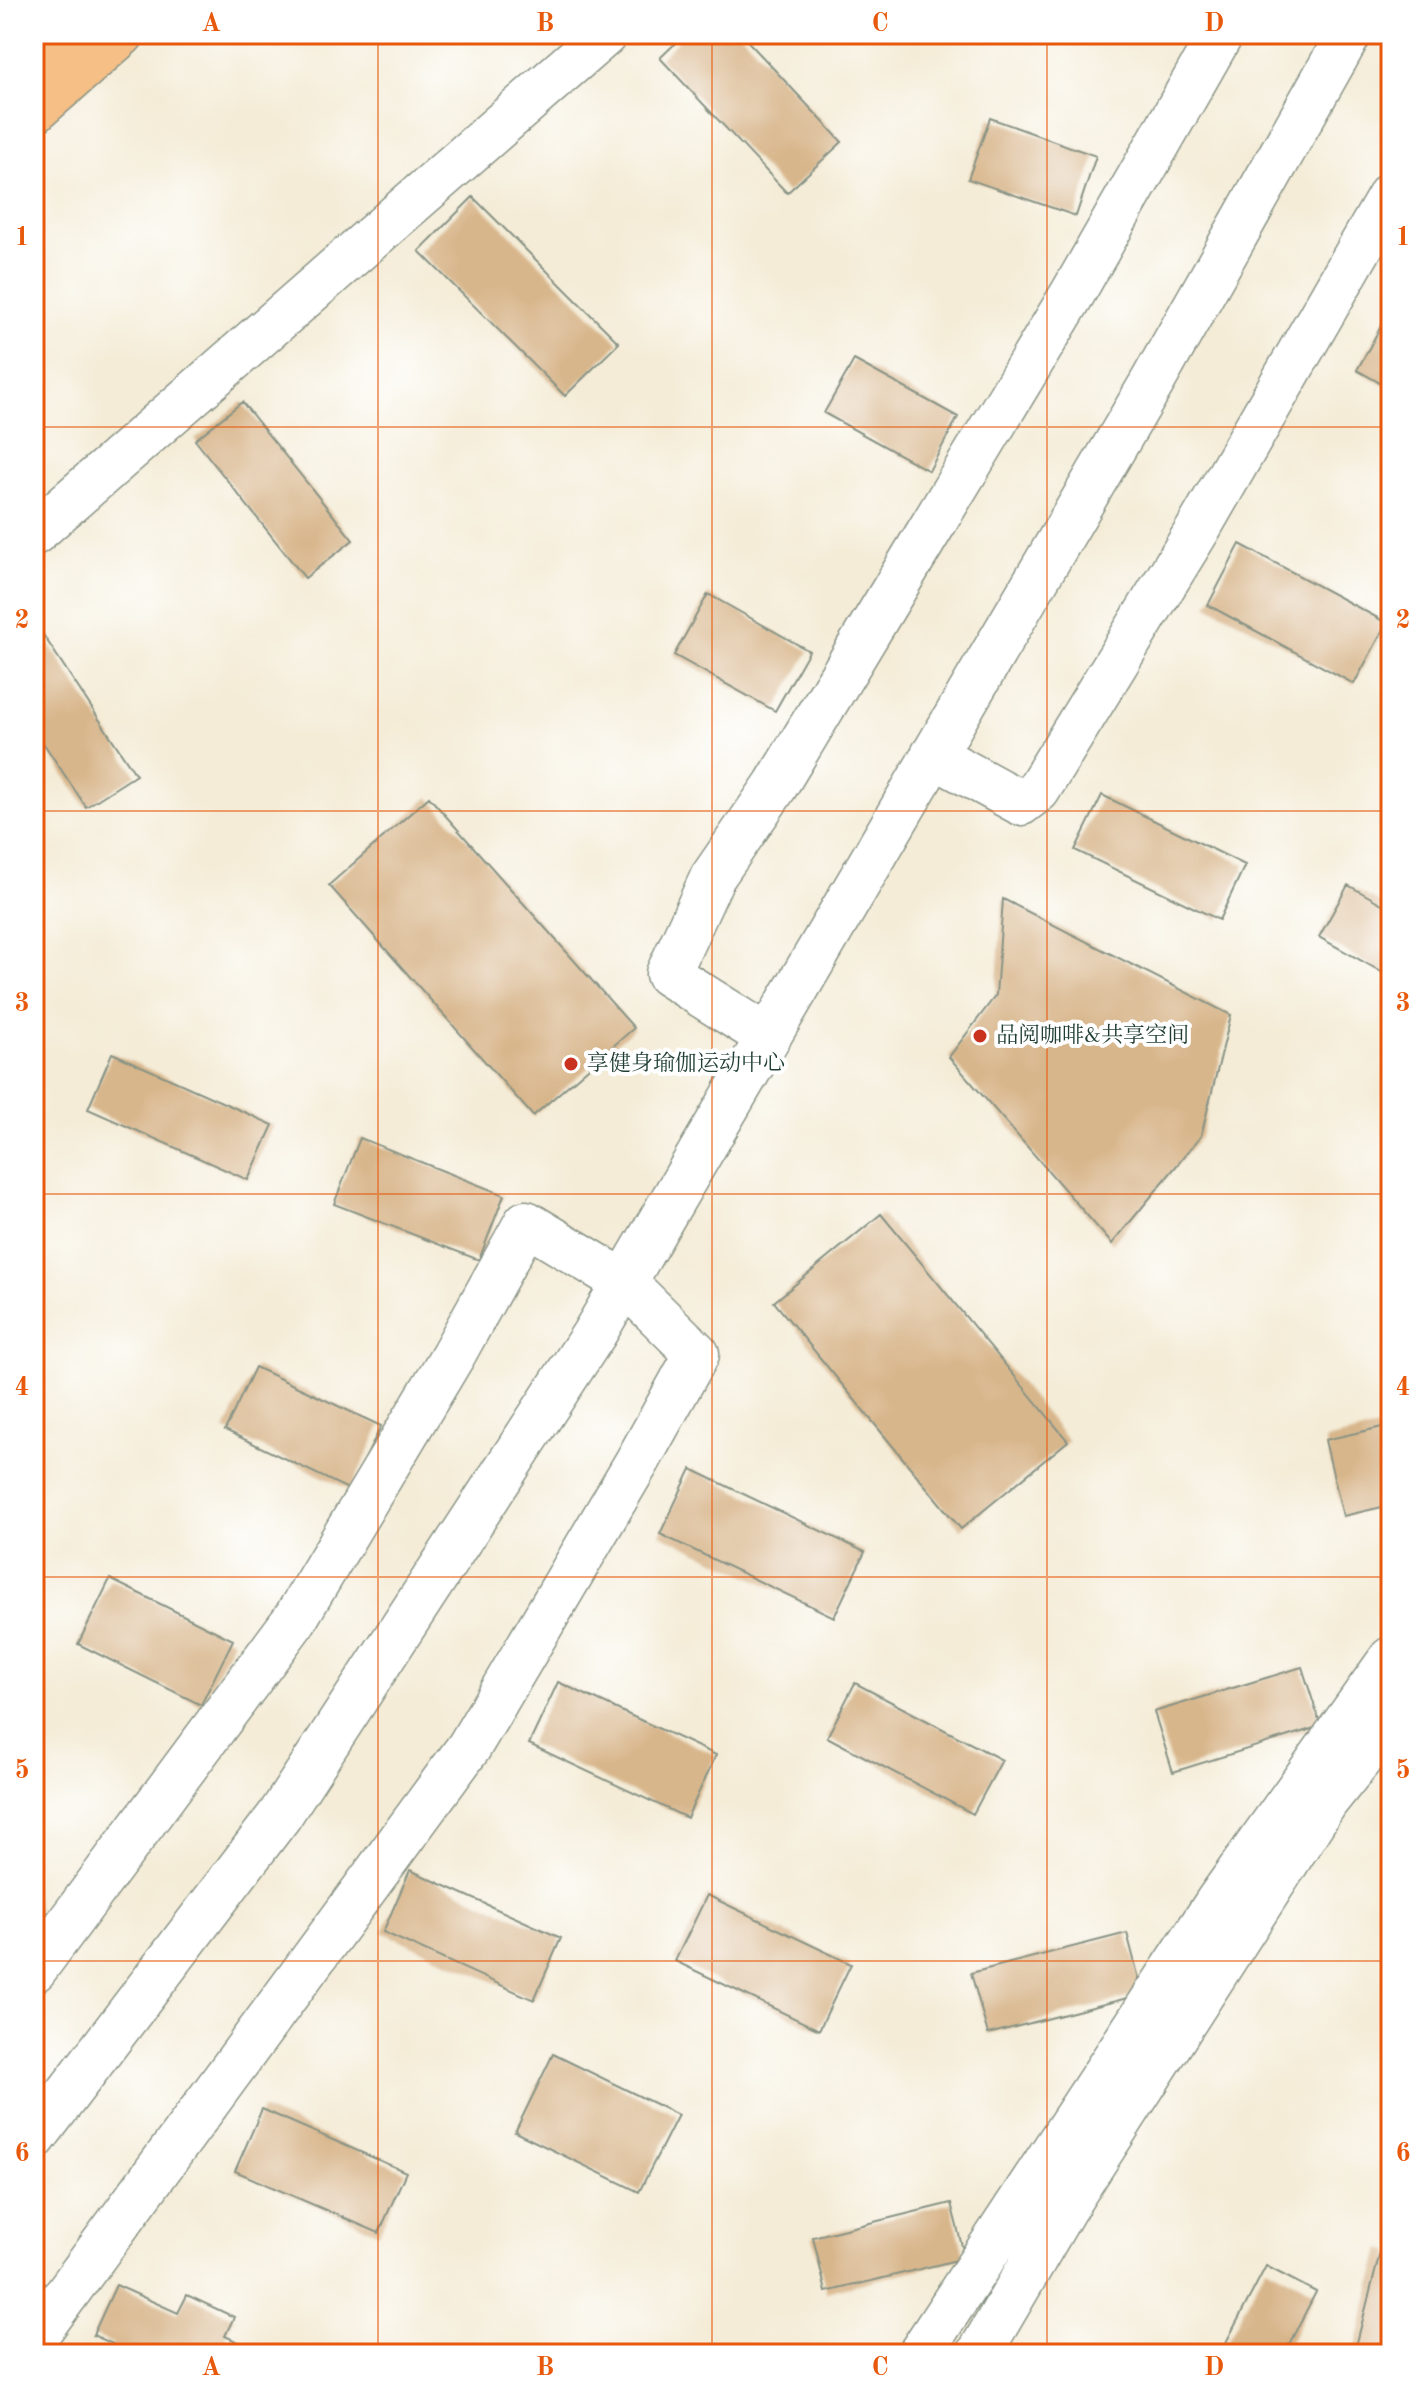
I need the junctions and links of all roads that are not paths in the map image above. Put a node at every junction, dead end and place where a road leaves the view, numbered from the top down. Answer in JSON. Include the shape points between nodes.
{"nodes":[{"id":1,"x":61,"y":34,"type":"edge"},
{"id":2,"x":122,"y":34,"type":"edge"},
{"id":3,"x":605,"y":34,"type":"edge"},
{"id":4,"x":1221,"y":34,"type":"edge"},
{"id":5,"x":1349,"y":34,"type":"edge"},
{"id":6,"x":34,"y":58,"type":"edge"},
{"id":7,"x":34,"y":111,"type":"edge"},
{"id":8,"x":1391,"y":194,"type":"edge"},
{"id":9,"x":34,"y":533,"type":"edge"},
{"id":10,"x":933,"y":755,"type":"junction"},
{"id":11,"x":768,"y":1037,"type":"junction"},
{"id":12,"x":624,"y":1282,"type":"junction"},
{"id":13,"x":1391,"y":1659,"type":"edge"},
{"id":14,"x":1391,"y":1720,"type":"edge"},
{"id":15,"x":34,"y":1970,"type":"edge"},
{"id":16,"x":34,"y":2138,"type":"edge"},
{"id":17,"x":34,"y":2338,"type":"edge"},
{"id":18,"x":920,"y":2354,"type":"edge"},
{"id":19,"x":979,"y":2354,"type":"edge"}],
"edges":[{"from":1,"to":6,"type":"highway"},
{"from":2,"to":7,"type":"highway"},
{"from":3,"to":9,"type":"street"},
{"from":4,"to":11,"type":"street","via":[[1073,293],[776,785],[712,878],[668,974]]},
{"from":5,"to":10,"type":"street"},
{"from":8,"to":10,"type":"street","via":[[1197,531],[1038,790],[1021,803]]},
{"from":10,"to":11,"type":"street"},
{"from":11,"to":12,"type":"street"},
{"from":12,"to":15,"type":"street","via":[[526,1223],[295,1619]]},
{"from":12,"to":16,"type":"street","via":[[280,1815]]},
{"from":12,"to":17,"type":"street","via":[[697,1354],[644,1449],[469,1747]]},
{"from":13,"to":18,"type":"street","via":[[1209,1914]]},
{"from":14,"to":19,"type":"street","via":[[1326,1801],[1065,2207]]}]}
